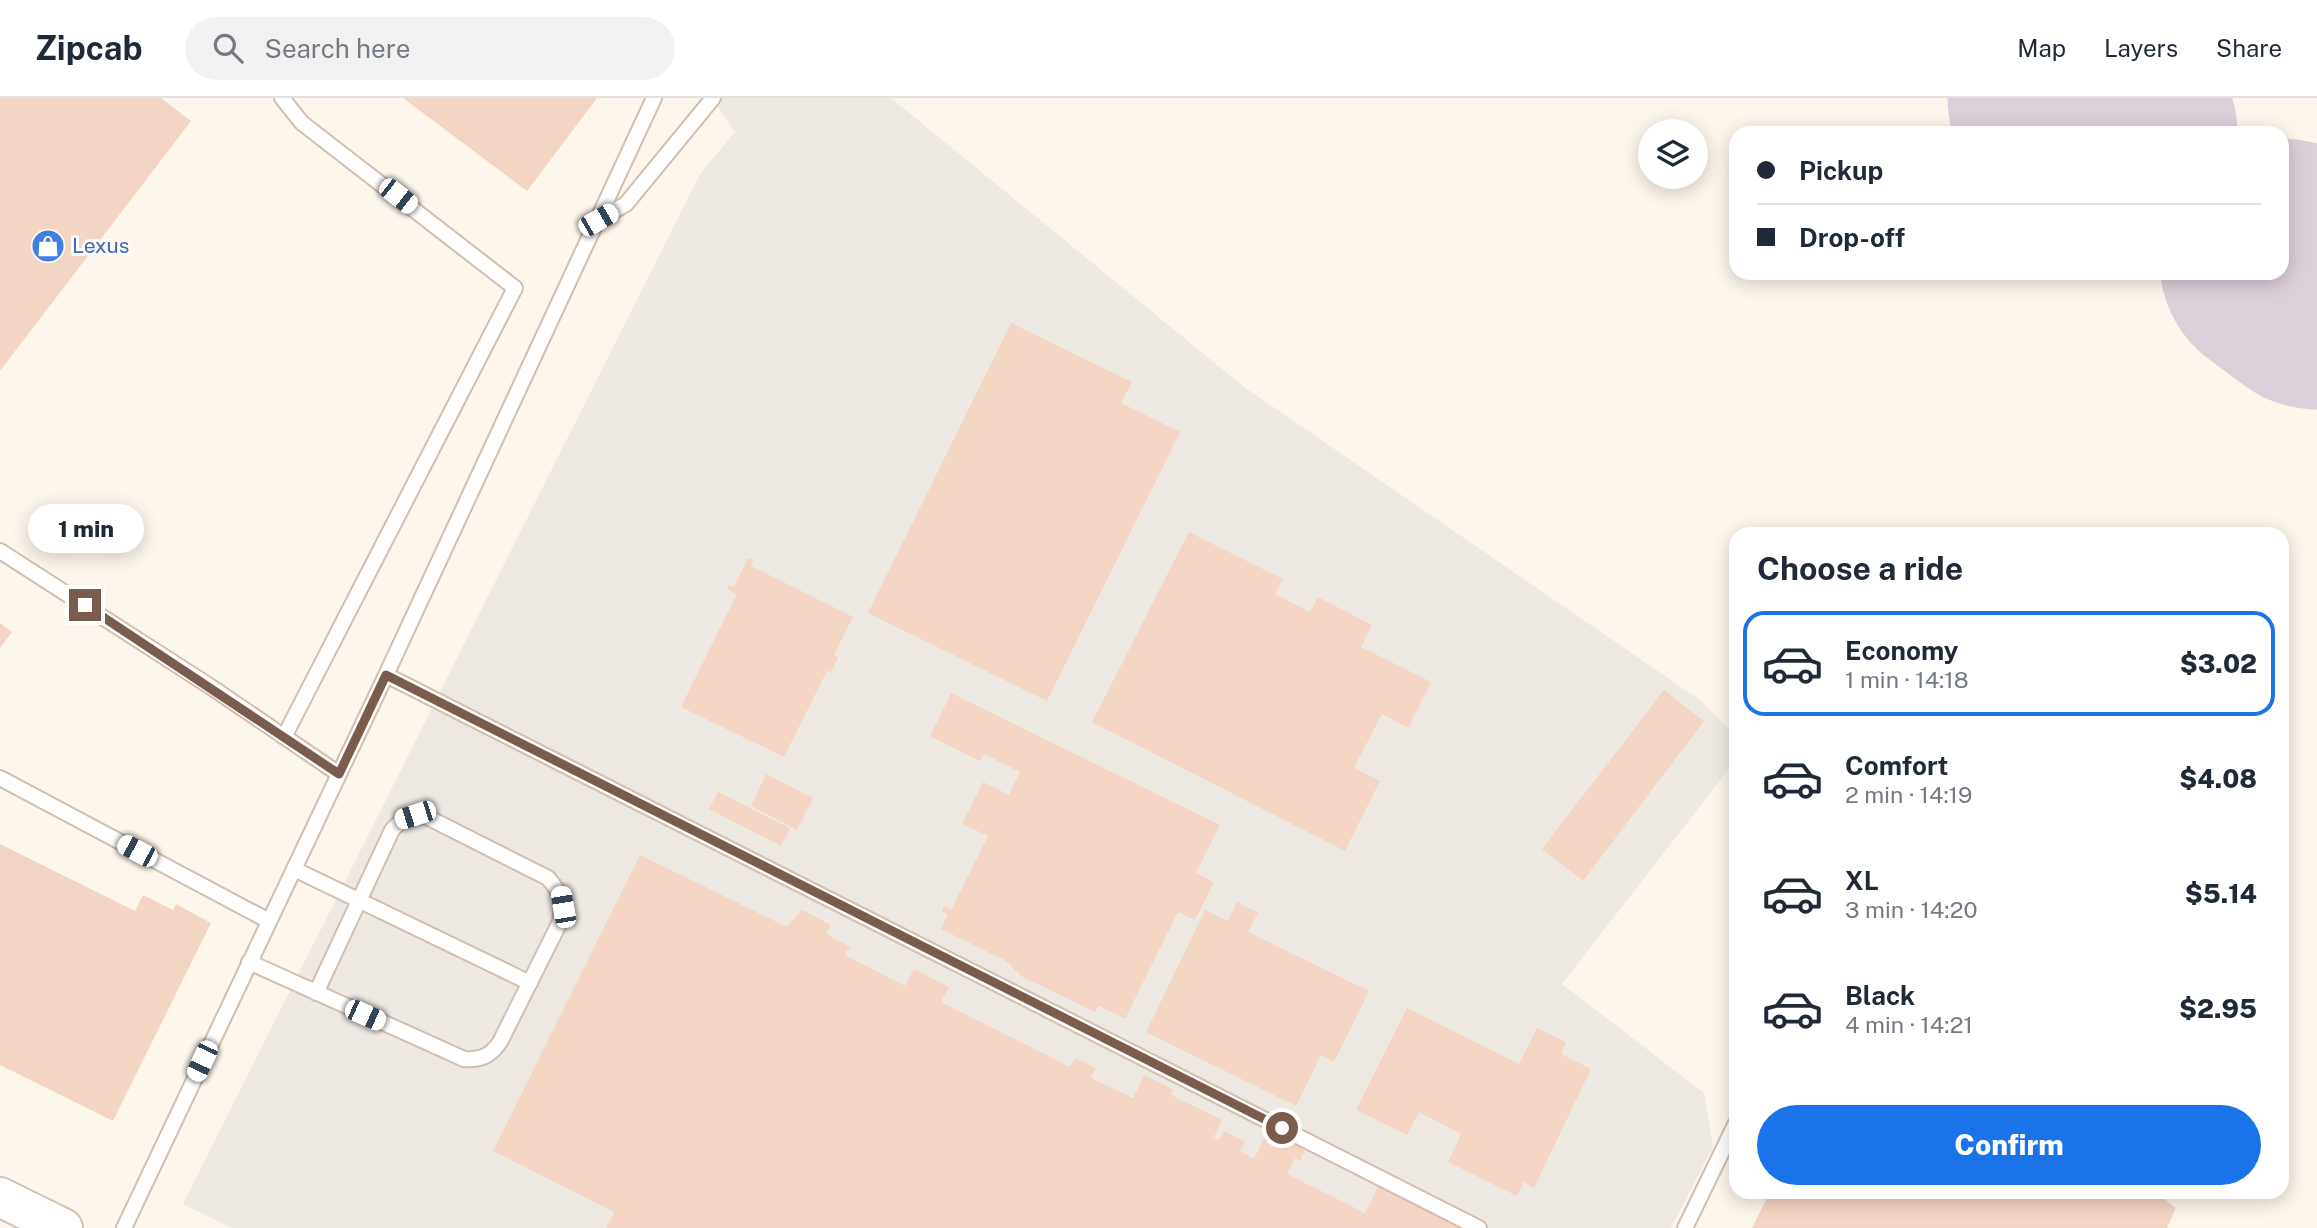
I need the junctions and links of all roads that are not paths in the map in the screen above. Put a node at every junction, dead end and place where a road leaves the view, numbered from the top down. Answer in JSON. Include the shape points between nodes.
{"nodes":[{"id":1,"x":282,"y":98,"type":"edge"},
{"id":2,"x":654,"y":98,"type":"edge"},
{"id":3,"x":713,"y":98,"type":"edge"},
{"id":4,"x":598,"y":220,"type":"junction"},
{"id":5,"x":0,"y":551,"type":"edge"},
{"id":6,"x":386,"y":675,"type":"junction"},
{"id":7,"x":284,"y":737,"type":"junction"},
{"id":8,"x":339,"y":774,"type":"junction"},
{"id":9,"x":0,"y":778,"type":"edge"},
{"id":10,"x":294,"y":869,"type":"junction"},
{"id":11,"x":359,"y":901,"type":"junction"},
{"id":12,"x":269,"y":921,"type":"junction"},
{"id":13,"x":249,"y":962,"type":"junction"},
{"id":14,"x":530,"y":983,"type":"junction"},
{"id":15,"x":316,"y":993,"type":"junction"},
{"id":16,"x":1729,"y":1137,"type":"edge"},
{"id":17,"x":0,"y":1197,"type":"edge"},
{"id":18,"x":63,"y":1228,"type":"edge"},
{"id":19,"x":124,"y":1228,"type":"edge"},
{"id":20,"x":1479,"y":1228,"type":"edge"},
{"id":21,"x":1685,"y":1228,"type":"edge"}],
"edges":[{"from":1,"to":7,"type":"lane","via":[[302,122],[515,288]]},
{"from":2,"to":4,"type":"lane"},
{"from":3,"to":4,"type":"lane","via":[[626,204]]},
{"from":4,"to":6,"type":"lane"},
{"from":5,"to":7,"type":"lane"},
{"from":6,"to":8,"type":"lane"},
{"from":6,"to":20,"type":"lane"},
{"from":7,"to":8,"type":"lane"},
{"from":8,"to":10,"type":"lane"},
{"from":9,"to":12,"type":"lane"},
{"from":10,"to":11,"type":"lane"},
{"from":10,"to":12,"type":"lane"},
{"from":11,"to":14,"type":"lane"},
{"from":11,"to":14,"type":"lane","via":[[392,830],[401,820],[427,817],[548,878],[560,891],[560,922]]},
{"from":11,"to":15,"type":"lane"},
{"from":12,"to":13,"type":"lane"},
{"from":13,"to":15,"type":"lane"},
{"from":13,"to":19,"type":"lane"},
{"from":14,"to":15,"type":"lane","via":[[492,1054],[478,1059],[464,1059]]},
{"from":16,"to":21,"type":"lane"},
{"from":17,"to":18,"type":"main road"}]}
